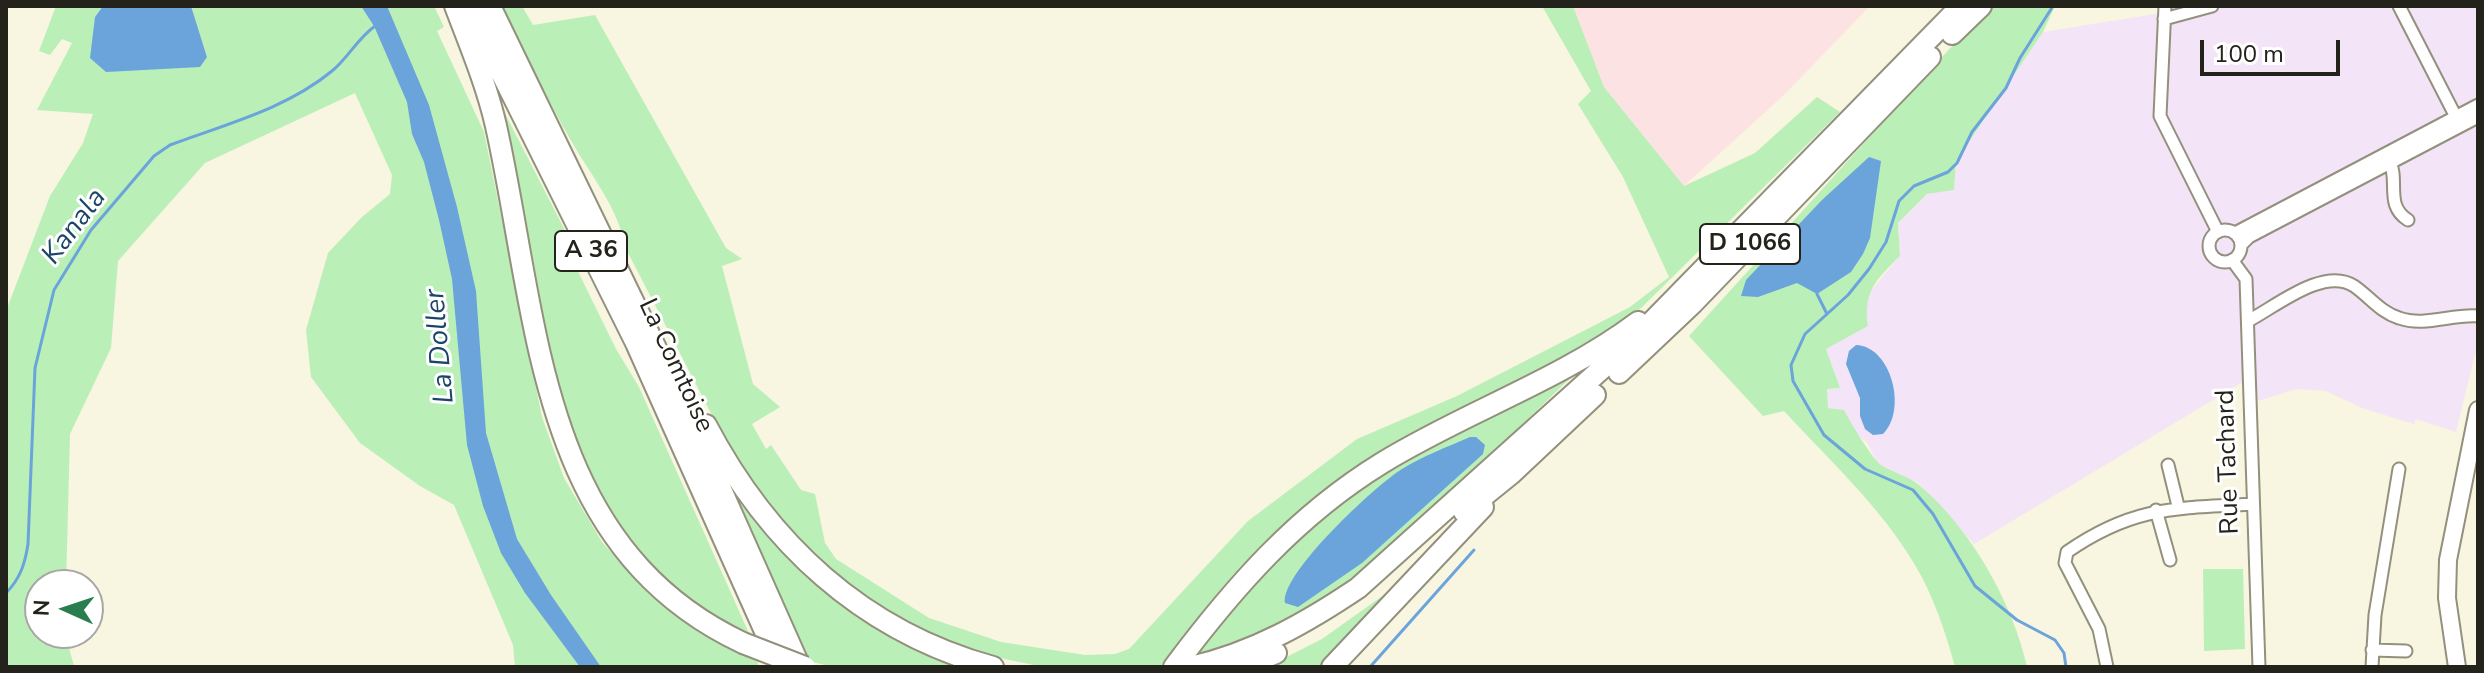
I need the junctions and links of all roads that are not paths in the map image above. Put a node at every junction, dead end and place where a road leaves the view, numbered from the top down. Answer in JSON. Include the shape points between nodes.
{"nodes":[{"id":1,"x":455,"y":6,"type":"edge"},
{"id":2,"x":468,"y":6,"type":"edge"},
{"id":3,"x":490,"y":6,"type":"edge"},
{"id":4,"x":1961,"y":6,"type":"edge"},
{"id":5,"x":1981,"y":6,"type":"edge"},
{"id":6,"x":2165,"y":6,"type":"edge"},
{"id":7,"x":2212,"y":6,"type":"edge"},
{"id":8,"x":2399,"y":6,"type":"edge"},
{"id":9,"x":2164,"y":19,"type":"junction"},
{"id":10,"x":2478,"y":105,"type":"edge"},
{"id":11,"x":2456,"y":117,"type":"junction"},
{"id":12,"x":2478,"y":117,"type":"edge"},
{"id":13,"x":2388,"y":159,"type":"junction"},
{"id":14,"x":2408,"y":220,"type":"dead end"},
{"id":15,"x":2218,"y":232,"type":"junction"},
{"id":16,"x":2235,"y":233,"type":"junction"},
{"id":17,"x":2241,"y":245,"type":"junction"},
{"id":18,"x":2232,"y":260,"type":"junction"},
{"id":19,"x":1680,"y":291,"type":"junction"},
{"id":20,"x":637,"y":305,"type":"junction"},
{"id":21,"x":2478,"y":316,"type":"edge"},
{"id":22,"x":2248,"y":321,"type":"junction"},
{"id":23,"x":2478,"y":410,"type":"edge"},
{"id":24,"x":2168,"y":465,"type":"dead end"},
{"id":25,"x":2399,"y":469,"type":"dead end"},
{"id":26,"x":1511,"y":474,"type":"junction"},
{"id":27,"x":2253,"y":504,"type":"junction"},
{"id":28,"x":2178,"y":506,"type":"junction"},
{"id":29,"x":2156,"y":510,"type":"junction"},
{"id":30,"x":2170,"y":560,"type":"dead end"},
{"id":31,"x":767,"y":633,"type":"junction"},
{"id":32,"x":2372,"y":650,"type":"junction"},
{"id":33,"x":2406,"y":651,"type":"dead end"},
{"id":34,"x":772,"y":667,"type":"edge"},
{"id":35,"x":781,"y":667,"type":"edge"},
{"id":36,"x":802,"y":667,"type":"edge"},
{"id":37,"x":993,"y":667,"type":"edge"},
{"id":38,"x":1174,"y":667,"type":"edge"},
{"id":39,"x":1191,"y":667,"type":"edge"},
{"id":40,"x":1242,"y":667,"type":"edge"},
{"id":41,"x":1332,"y":667,"type":"edge"},
{"id":42,"x":2107,"y":667,"type":"edge"},
{"id":43,"x":2259,"y":667,"type":"edge"},
{"id":44,"x":2372,"y":667,"type":"edge"},
{"id":45,"x":2457,"y":667,"type":"edge"}],
"edges":[{"from":1,"to":36,"type":"highway","bridge":true,"via":[[495,122],[551,398],[565,448],[587,496],[633,561],[692,613],[743,643]]},
{"from":2,"to":31,"type":"highway","name":"La Comtoise","number":"A 36","via":[[636,343]]},
{"from":3,"to":20,"type":"highway","name":"La Comtoise","number":"A 36"},
{"from":4,"to":19,"type":"highway","number":"D 1066"},
{"from":5,"to":26,"type":"highway","number":"D 1066","via":[[1692,304]]},
{"from":6,"to":9,"type":"street"},
{"from":7,"to":9,"type":"street"},
{"from":8,"to":11,"type":"street"},
{"from":9,"to":15,"type":"street","via":[[2160,116]]},
{"from":10,"to":11,"type":"street"},
{"from":11,"to":13,"type":"street"},
{"from":12,"to":13,"type":"street"},
{"from":13,"to":14,"type":"street","via":[[2397,213]]},
{"from":13,"to":16,"type":"street"},
{"from":13,"to":17,"type":"street"},
{"from":15,"to":16,"type":"street"},
{"from":15,"to":18,"type":"street","via":[[2211,240],[2211,253],[2223,262]]},
{"from":16,"to":17,"type":"street"},
{"from":17,"to":18,"type":"street"},
{"from":18,"to":22,"type":"street","name":"Rue Tachard","via":[[2246,279]]},
{"from":19,"to":38,"type":"highway","number":"D 1066","via":[[1571,367],[1383,462],[1326,500],[1249,572]]},
{"from":19,"to":39,"type":"highway","via":[[1577,393],[1358,588],[1260,646]]},
{"from":20,"to":36,"type":"highway","name":"La Comtoise","number":"A 36"},
{"from":20,"to":37,"type":"highway","via":[[659,332],[742,487],[790,548],[866,611],[915,639]]},
{"from":21,"to":22,"type":"street","via":[[2426,322],[2398,318],[2356,288],[2335,281],[2319,283]]},
{"from":22,"to":27,"type":"street","name":"Rue Tachard"},
{"from":23,"to":45,"type":"main road","via":[[2448,560],[2447,598]]},
{"from":24,"to":28,"type":"street"},
{"from":25,"to":32,"type":"street"},
{"from":26,"to":40,"type":"highway","via":[[1366,598],[1317,631]]},
{"from":26,"to":41,"type":"highway","number":"D 1066"},
{"from":27,"to":28,"type":"street"},
{"from":27,"to":43,"type":"street","name":"Rue Tachard"},
{"from":28,"to":29,"type":"street"},
{"from":29,"to":30,"type":"street"},
{"from":29,"to":42,"type":"street","via":[[2111,527],[2064,558],[2099,629]]},
{"from":31,"to":34,"type":"highway"},
{"from":31,"to":35,"type":"highway","name":"La Comtoise","number":"A 36"},
{"from":32,"to":33,"type":"street"},
{"from":32,"to":44,"type":"street"}]}
